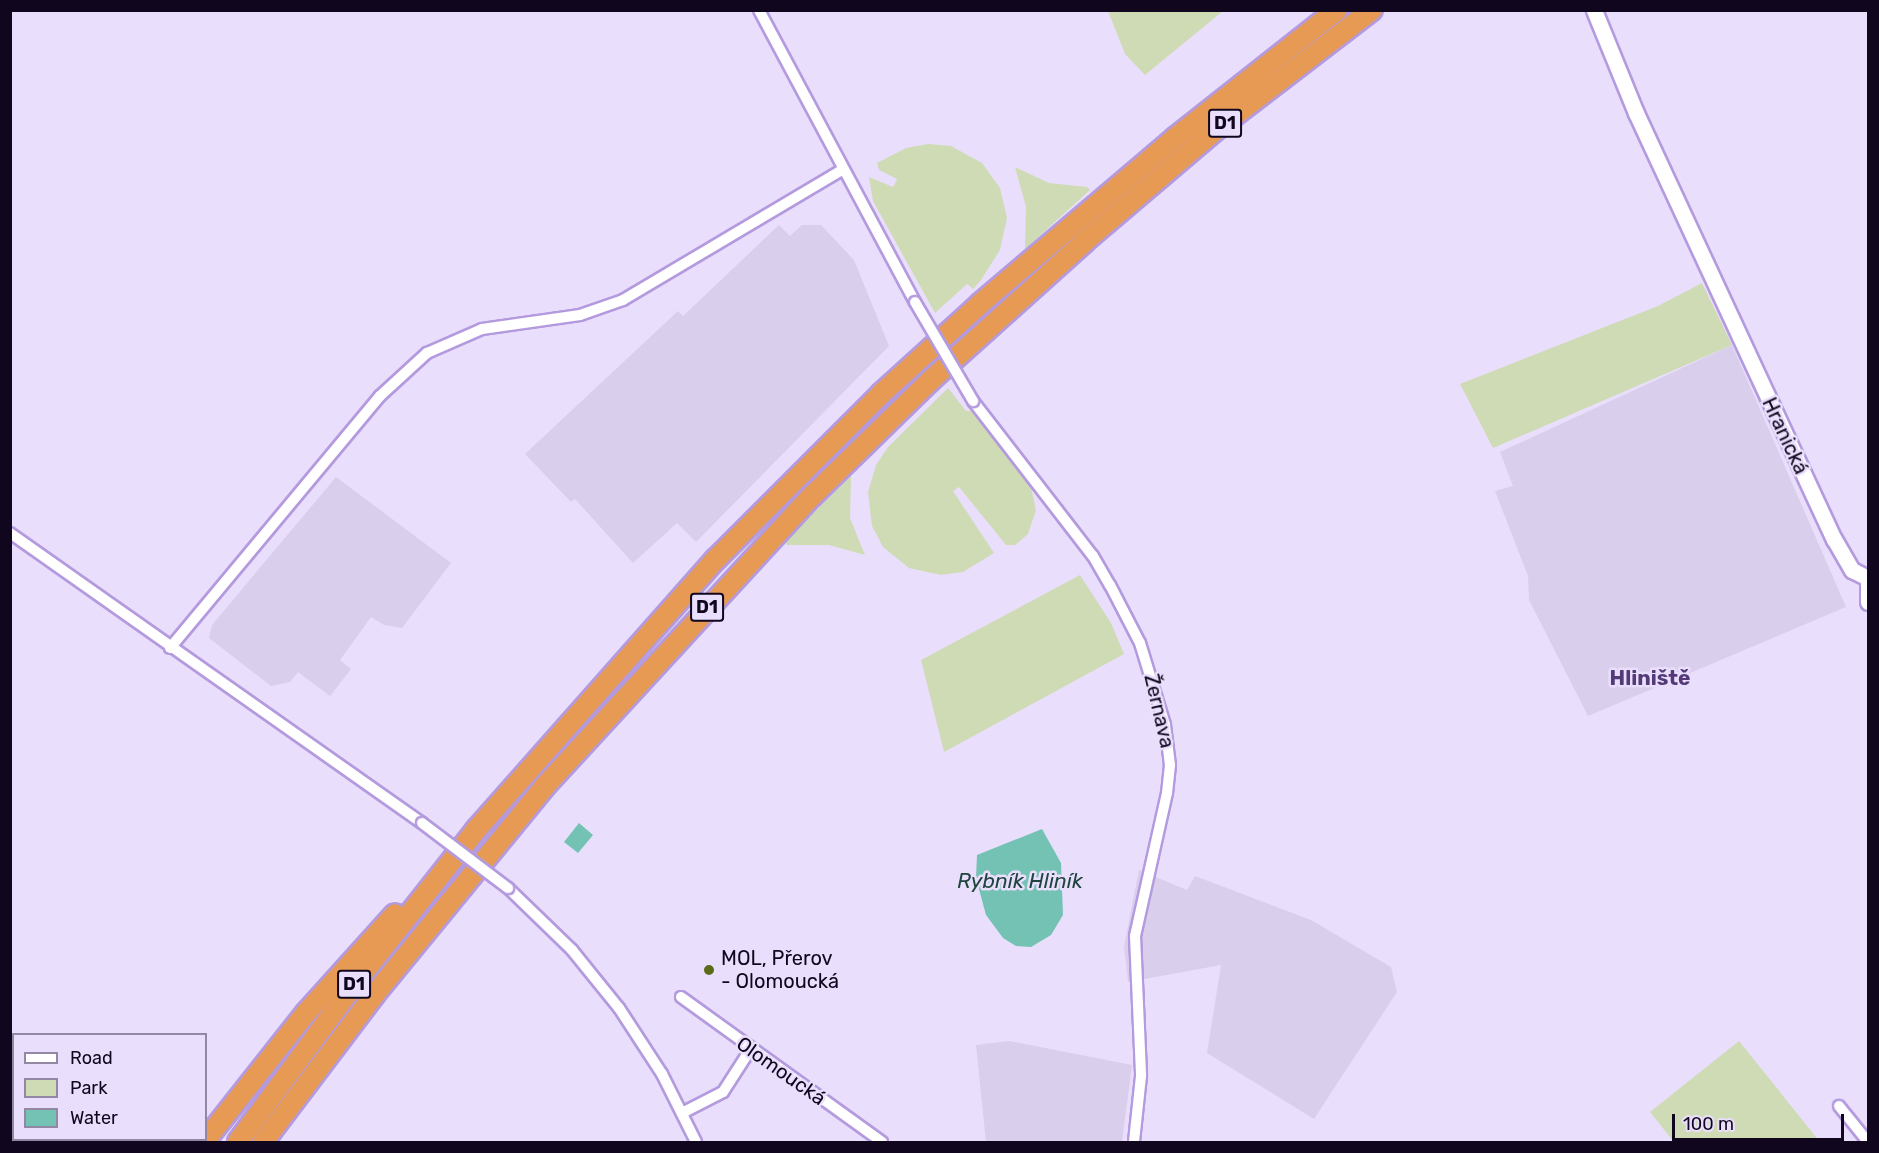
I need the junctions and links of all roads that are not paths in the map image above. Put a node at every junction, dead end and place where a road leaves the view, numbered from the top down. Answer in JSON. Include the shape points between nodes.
{"nodes":[{"id":1,"x":759,"y":10,"type":"edge"},
{"id":2,"x":1338,"y":10,"type":"edge"},
{"id":3,"x":1372,"y":10,"type":"edge"},
{"id":4,"x":1594,"y":10,"type":"edge"},
{"id":5,"x":842,"y":170,"type":"junction"},
{"id":6,"x":10,"y":533,"type":"edge"},
{"id":7,"x":1869,"y":572,"type":"edge"},
{"id":8,"x":1868,"y":578,"type":"edge"},
{"id":9,"x":1869,"y":602,"type":"edge"},
{"id":10,"x":170,"y":648,"type":"junction"},
{"id":11,"x":476,"y":830,"type":"junction"},
{"id":12,"x":681,"y":997,"type":"dead end"},
{"id":13,"x":750,"y":1050,"type":"junction"},
{"id":14,"x":299,"y":1093,"type":"junction"},
{"id":15,"x":1839,"y":1106,"type":"dead end"},
{"id":16,"x":682,"y":1113,"type":"junction"},
{"id":17,"x":1864,"y":1127,"type":"edge"},
{"id":18,"x":207,"y":1139,"type":"edge"},
{"id":19,"x":1869,"y":1142,"type":"edge"},
{"id":20,"x":238,"y":1143,"type":"edge"},
{"id":21,"x":263,"y":1143,"type":"edge"},
{"id":22,"x":274,"y":1143,"type":"edge"},
{"id":23,"x":696,"y":1143,"type":"edge"},
{"id":24,"x":882,"y":1143,"type":"edge"},
{"id":25,"x":1134,"y":1143,"type":"edge"}],
"edges":[{"from":1,"to":5,"type":"street","name":"Žernava"},
{"from":2,"to":11,"type":"highway","number":"D1","via":[[1085,214],[882,393],[716,559]]},
{"from":3,"to":14,"type":"highway","number":"D1","via":[[1218,128],[1084,242],[931,380],[812,496],[544,786]]},
{"from":4,"to":8,"type":"main road","name":"Hranická","via":[[1705,262],[1834,539],[1852,570]]},
{"from":5,"to":10,"type":"street","via":[[624,300],[580,315],[482,329],[427,353],[380,396]]},
{"from":5,"to":25,"type":"street","name":"Žernava","bridge":true,"via":[[973,400],[1093,556],[1110,585],[1140,643],[1165,724],[1170,765],[1167,793],[1135,936],[1141,1076]]},
{"from":6,"to":10,"type":"street"},
{"from":7,"to":8,"type":"street"},
{"from":8,"to":9,"type":"main road"},
{"from":10,"to":16,"type":"street","bridge":true,"via":[[422,823],[508,888],[564,941],[605,990],[648,1051]]},
{"from":11,"to":18,"type":"highway","via":[[306,1013]]},
{"from":11,"to":20,"type":"highway","number":"D1","via":[[356,982]]},
{"from":12,"to":13,"type":"street","name":"Olomoucká"},
{"from":13,"to":16,"type":"street","via":[[723,1092]]},
{"from":13,"to":24,"type":"street","name":"Olomoucká"},
{"from":14,"to":21,"type":"highway","number":"D1"},
{"from":14,"to":22,"type":"highway"},
{"from":15,"to":17,"type":"street"},
{"from":16,"to":23,"type":"street"},
{"from":17,"to":19,"type":"street"}]}
